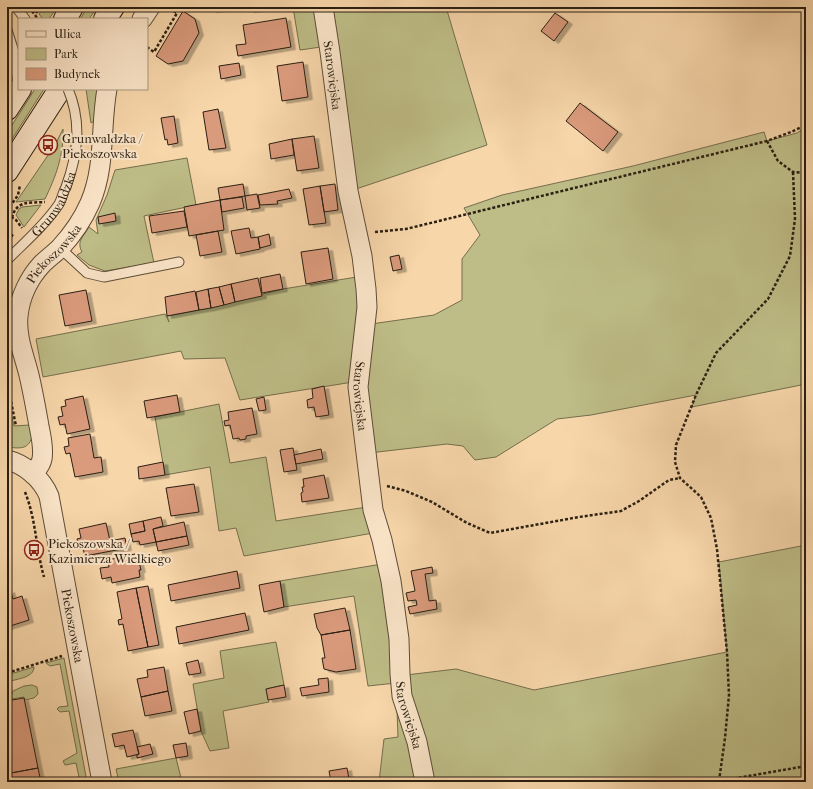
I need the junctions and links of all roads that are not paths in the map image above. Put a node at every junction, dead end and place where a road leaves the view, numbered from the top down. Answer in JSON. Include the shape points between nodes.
{"nodes":[{"id":1,"x":16,"y":7,"type":"edge"},
{"id":2,"x":72,"y":7,"type":"edge"},
{"id":3,"x":112,"y":7,"type":"edge"},
{"id":4,"x":150,"y":7,"type":"edge"},
{"id":5,"x":323,"y":7,"type":"edge"},
{"id":6,"x":24,"y":18,"type":"edge"},
{"id":7,"x":66,"y":18,"type":"edge"},
{"id":8,"x":106,"y":18,"type":"edge"},
{"id":9,"x":143,"y":18,"type":"edge"},
{"id":10,"x":7,"y":30,"type":"edge"},
{"id":11,"x":59,"y":90,"type":"edge"},
{"id":12,"x":68,"y":90,"type":"edge"},
{"id":13,"x":107,"y":90,"type":"edge"},
{"id":14,"x":15,"y":97,"type":"edge"},
{"id":15,"x":7,"y":171,"type":"edge"},
{"id":16,"x":60,"y":248,"type":"junction"},
{"id":17,"x":7,"y":260,"type":"edge"},
{"id":18,"x":179,"y":262,"type":"dead end"},
{"id":19,"x":7,"y":460,"type":"edge"},
{"id":20,"x":29,"y":482,"type":"junction"},
{"id":21,"x":102,"y":782,"type":"edge"},
{"id":22,"x":425,"y":782,"type":"edge"}],
"edges":[{"from":1,"to":6,"type":"lane"},
{"from":2,"to":7,"type":"main road"},
{"from":3,"to":8,"type":"main road"},
{"from":4,"to":9,"type":"street"},
{"from":5,"to":22,"type":"street","name":"Starowiejska","via":[[348,191],[364,273],[367,307],[358,387],[373,510],[391,581],[399,639],[402,696],[417,742]]},
{"from":10,"to":14,"type":"lane","via":[[15,55]]},
{"from":11,"to":15,"type":"main road"},
{"from":12,"to":17,"type":"lane","name":"Grunwaldzka","bridge":true,"via":[[76,113],[74,166],[59,203],[42,225]]},
{"from":13,"to":16,"type":"street","name":"Piekoszowska","via":[[101,161],[95,190],[78,226]]},
{"from":16,"to":18,"type":"lane","via":[[87,273],[104,277]]},
{"from":16,"to":20,"type":"street","name":"Piekoszowska","via":[[32,276],[18,315],[20,347],[43,446],[41,464]]},
{"from":19,"to":20,"type":"street","name":"Piekoszowska","via":[[22,466]]},
{"from":20,"to":21,"type":"street","name":"Piekoszowska","via":[[47,491],[52,511]]}]}
